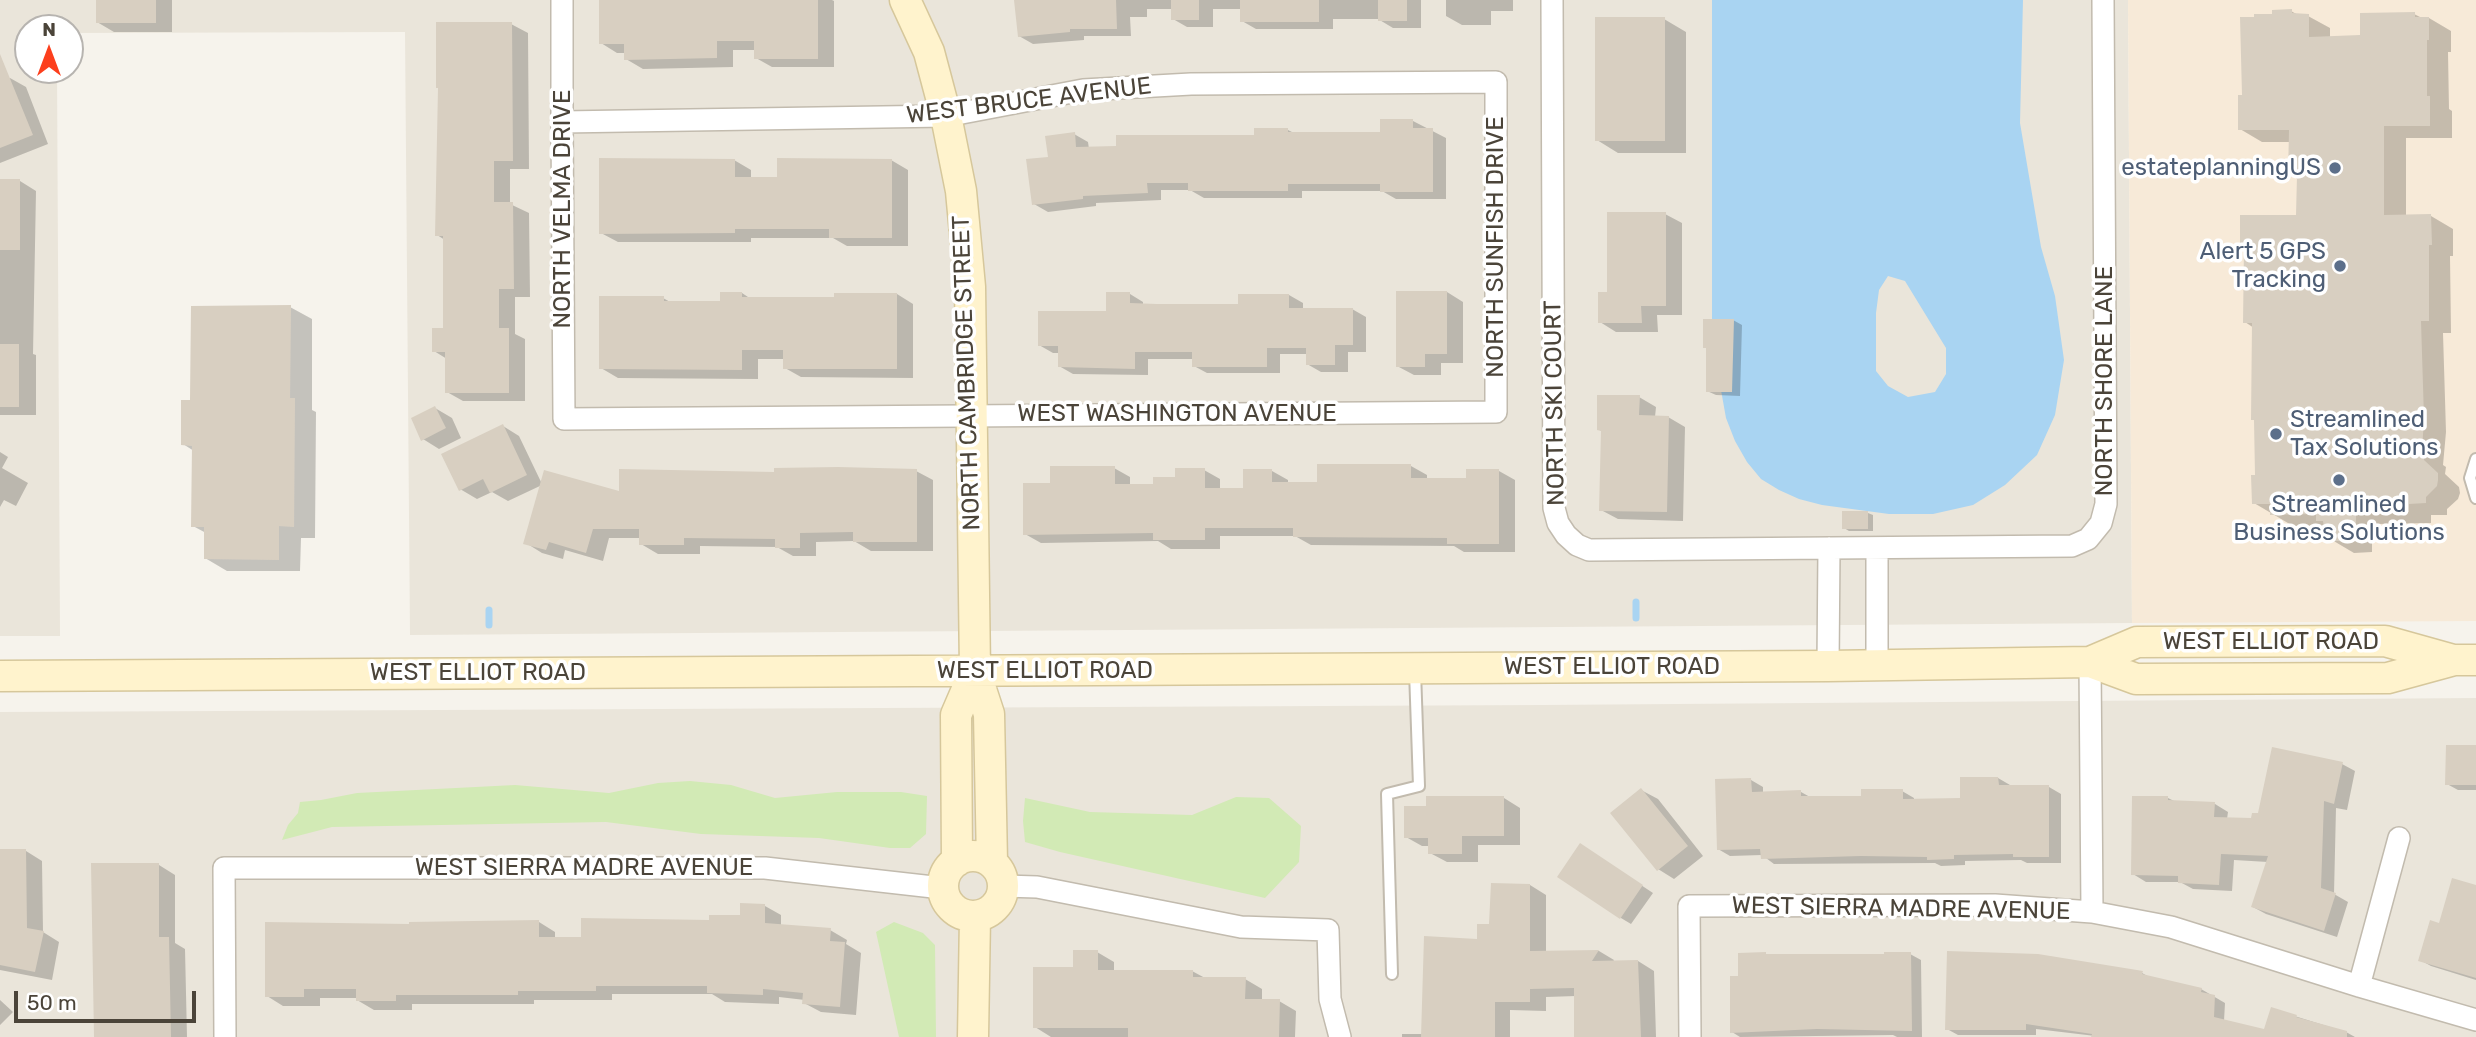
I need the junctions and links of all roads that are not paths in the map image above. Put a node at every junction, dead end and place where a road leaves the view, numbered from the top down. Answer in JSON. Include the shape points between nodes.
{"nodes":[{"id":1,"x":562,"y":0,"type":"edge"},
{"id":2,"x":905,"y":0,"type":"edge"},
{"id":3,"x":1552,"y":0,"type":"edge"},
{"id":4,"x":2103,"y":0,"type":"edge"},
{"id":5,"x":1496,"y":82,"type":"joint"},
{"id":6,"x":946,"y":116,"type":"junction"},
{"id":7,"x":562,"y":122,"type":"junction"},
{"id":8,"x":1496,"y":412,"type":"joint"},
{"id":9,"x":971,"y":416,"type":"junction"},
{"id":10,"x":564,"y":419,"type":"joint"},
{"id":11,"x":2476,"y":458,"type":"edge"},
{"id":12,"x":2476,"y":498,"type":"edge"},
{"id":13,"x":1829,"y":548,"type":"junction"},
{"id":14,"x":1877,"y":548,"type":"junction"},
{"id":15,"x":2465,"y":660,"type":"edge"},
{"id":16,"x":2090,"y":662,"type":"junction"},
{"id":17,"x":1878,"y":665,"type":"junction"},
{"id":18,"x":1828,"y":666,"type":"junction"},
{"id":19,"x":1415,"y":668,"type":"junction"},
{"id":20,"x":975,"y":671,"type":"junction"},
{"id":21,"x":0,"y":676,"type":"edge"},
{"id":22,"x":2399,"y":838,"type":"dead end"},
{"id":23,"x":957,"y":860,"type":"junction"},
{"id":24,"x":998,"y":874,"type":"junction"},
{"id":25,"x":942,"y":888,"type":"junction"},
{"id":26,"x":2092,"y":912,"type":"junction"},
{"id":27,"x":975,"y":917,"type":"junction"},
{"id":28,"x":1392,"y":974,"type":"dead end"},
{"id":29,"x":2359,"y":986,"type":"junction"},
{"id":30,"x":2476,"y":1020,"type":"edge"},
{"id":31,"x":225,"y":1037,"type":"edge"},
{"id":32,"x":973,"y":1037,"type":"edge"},
{"id":33,"x":1340,"y":1037,"type":"edge"},
{"id":34,"x":1690,"y":1037,"type":"edge"}],
"edges":[{"from":1,"to":7,"type":"street","name":"NORTH VELMA DRIVE"},
{"from":2,"to":6,"type":"main road","name":"NORTH CAMBRIDGE STREET","via":[[929,52]]},
{"from":3,"to":13,"type":"street","name":"NORTH SKI COURT","via":[[1554,508],[1558,523],[1566,536],[1589,550]]},
{"from":4,"to":14,"type":"street","name":"NORTH SHORE LANE","via":[[2106,503],[2101,523],[2088,539],[2072,545]]},
{"from":5,"to":6,"type":"street","name":"WEST BRUCE AVENUE","via":[[1191,84],[1083,90]]},
{"from":5,"to":8,"type":"street","name":"NORTH SUNFISH DRIVE"},
{"from":6,"to":7,"type":"street","name":"WEST BRUCE AVENUE"},
{"from":6,"to":9,"type":"main road","name":"NORTH CAMBRIDGE STREET","via":[[961,191],[970,287]]},
{"from":7,"to":10,"type":"street","name":"NORTH VELMA DRIVE"},
{"from":8,"to":9,"type":"street","name":"WEST WASHINGTON AVENUE"},
{"from":9,"to":10,"type":"street","name":"WEST WASHINGTON AVENUE"},
{"from":9,"to":20,"type":"main road","name":"NORTH CAMBRIDGE STREET"},
{"from":11,"to":12,"type":"lane","via":[[2470,478]]},
{"from":13,"to":14,"type":"street","name":"NORTH SHORE LANE"},
{"from":13,"to":18,"type":"street"},
{"from":14,"to":17,"type":"street"},
{"from":15,"to":16,"type":"main road","name":"WEST ELLIOT ROAD","via":[[2385,641],[2137,642]]},
{"from":16,"to":17,"type":"main road","name":"WEST ELLIOT ROAD"},
{"from":16,"to":26,"type":"street"},
{"from":17,"to":18,"type":"main road","name":"WEST ELLIOT ROAD"},
{"from":18,"to":19,"type":"main road","name":"WEST ELLIOT ROAD"},
{"from":19,"to":20,"type":"main road","name":"WEST ELLIOT ROAD"},
{"from":19,"to":28,"type":"lane","via":[[1419,786],[1387,794]]},
{"from":20,"to":21,"type":"main road","name":"WEST ELLIOT ROAD"},
{"from":20,"to":23,"type":"main road","via":[[956,715]]},
{"from":20,"to":24,"type":"main road","via":[[989,714]]},
{"from":22,"to":29,"type":"street"},
{"from":23,"to":24,"type":"main road","via":[[975,856]]},
{"from":23,"to":25,"type":"main road","via":[[946,872]]},
{"from":24,"to":27,"type":"main road","via":[[998,904]]},
{"from":24,"to":33,"type":"street","via":[[1037,887],[1241,927],[1328,930],[1330,999]]},
{"from":25,"to":27,"type":"main road","via":[[949,905]]},
{"from":25,"to":31,"type":"street","name":"WEST SIERRA MADRE AVENUE","via":[[765,868],[224,868]]},
{"from":26,"to":29,"type":"street","name":"WEST SIERRA MADRE AVENUE","via":[[2171,927]]},
{"from":26,"to":34,"type":"street","name":"WEST SIERRA MADRE AVENUE","via":[[1995,905],[1689,906]]},
{"from":27,"to":32,"type":"main road"},
{"from":29,"to":30,"type":"street","name":"WEST SIERRA MADRE AVENUE"}]}
